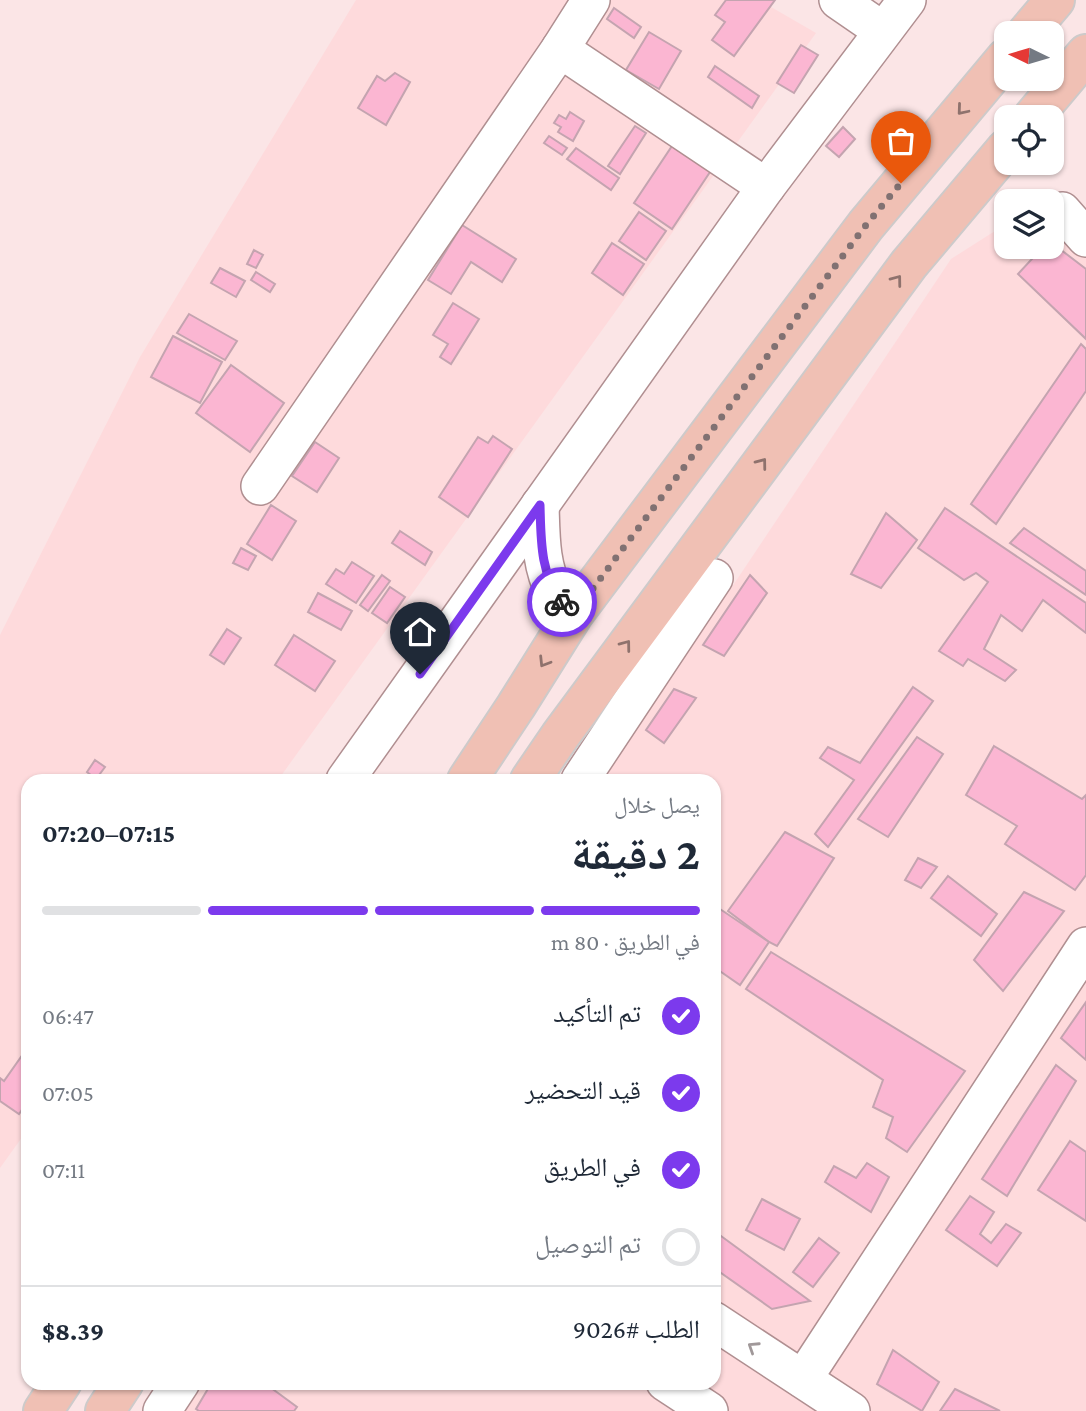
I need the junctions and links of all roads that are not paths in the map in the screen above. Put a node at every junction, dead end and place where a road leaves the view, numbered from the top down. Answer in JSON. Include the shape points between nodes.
{"nodes":[{"id":1,"x":591,"y":0,"type":"edge"},
{"id":2,"x":838,"y":0,"type":"edge"},
{"id":3,"x":907,"y":0,"type":"edge"},
{"id":4,"x":1055,"y":0,"type":"edge"},
{"id":5,"x":1037,"y":21,"type":"edge"},
{"id":6,"x":883,"y":31,"type":"junction"},
{"id":7,"x":560,"y":49,"type":"junction"},
{"id":8,"x":1086,"y":54,"type":"edge"},
{"id":9,"x":994,"y":72,"type":"edge"},
{"id":10,"x":1043,"y":105,"type":"edge"},
{"id":11,"x":994,"y":163,"type":"edge"},
{"id":12,"x":766,"y":187,"type":"junction"},
{"id":13,"x":1064,"y":213,"type":"edge"},
{"id":14,"x":1086,"y":239,"type":"edge"},
{"id":15,"x":260,"y":486,"type":"dead end"},
{"id":16,"x":540,"y":505,"type":"junction"},
{"id":17,"x":714,"y":578,"type":"dead end"},
{"id":18,"x":573,"y":615,"type":"junction"},
{"id":19,"x":349,"y":774,"type":"edge"},
{"id":20,"x":471,"y":774,"type":"edge"},
{"id":21,"x":534,"y":774,"type":"edge"},
{"id":22,"x":584,"y":774,"type":"edge"},
{"id":23,"x":1086,"y":946,"type":"edge"},
{"id":24,"x":721,"y":1326,"type":"edge"},
{"id":25,"x":803,"y":1379,"type":"junction"},
{"id":26,"x":57,"y":1390,"type":"edge"},
{"id":27,"x":119,"y":1390,"type":"edge"},
{"id":28,"x":176,"y":1390,"type":"edge"},
{"id":29,"x":677,"y":1390,"type":"edge"},
{"id":30,"x":43,"y":1411,"type":"edge"},
{"id":31,"x":105,"y":1411,"type":"edge"},
{"id":32,"x":162,"y":1411,"type":"edge"},
{"id":33,"x":709,"y":1411,"type":"edge"},
{"id":34,"x":851,"y":1411,"type":"edge"}],
"edges":[{"from":1,"to":7,"type":"street"},
{"from":2,"to":6,"type":"street"},
{"from":3,"to":6,"type":"street"},
{"from":4,"to":5,"type":"highway"},
{"from":6,"to":12,"type":"street"},
{"from":7,"to":12,"type":"street"},
{"from":7,"to":15,"type":"street"},
{"from":8,"to":10,"type":"highway"},
{"from":9,"to":18,"type":"highway","one_way":true,"via":[[866,225]]},
{"from":21,"to":11,"type":"highway","one_way":true,"via":[[909,264]]},
{"from":12,"to":16,"type":"street"},
{"from":13,"to":14,"type":"street"},
{"from":16,"to":18,"type":"street","via":[[545,567],[555,593]]},
{"from":16,"to":19,"type":"street"},
{"from":17,"to":22,"type":"street"},
{"from":18,"to":20,"type":"highway","one_way":true},
{"from":23,"to":25,"type":"street"},
{"from":25,"to":24,"type":"street","one_way":true},
{"from":25,"to":34,"type":"street"},
{"from":26,"to":30,"type":"highway"},
{"from":27,"to":31,"type":"highway"},
{"from":28,"to":32,"type":"street"},
{"from":29,"to":33,"type":"street"}]}
